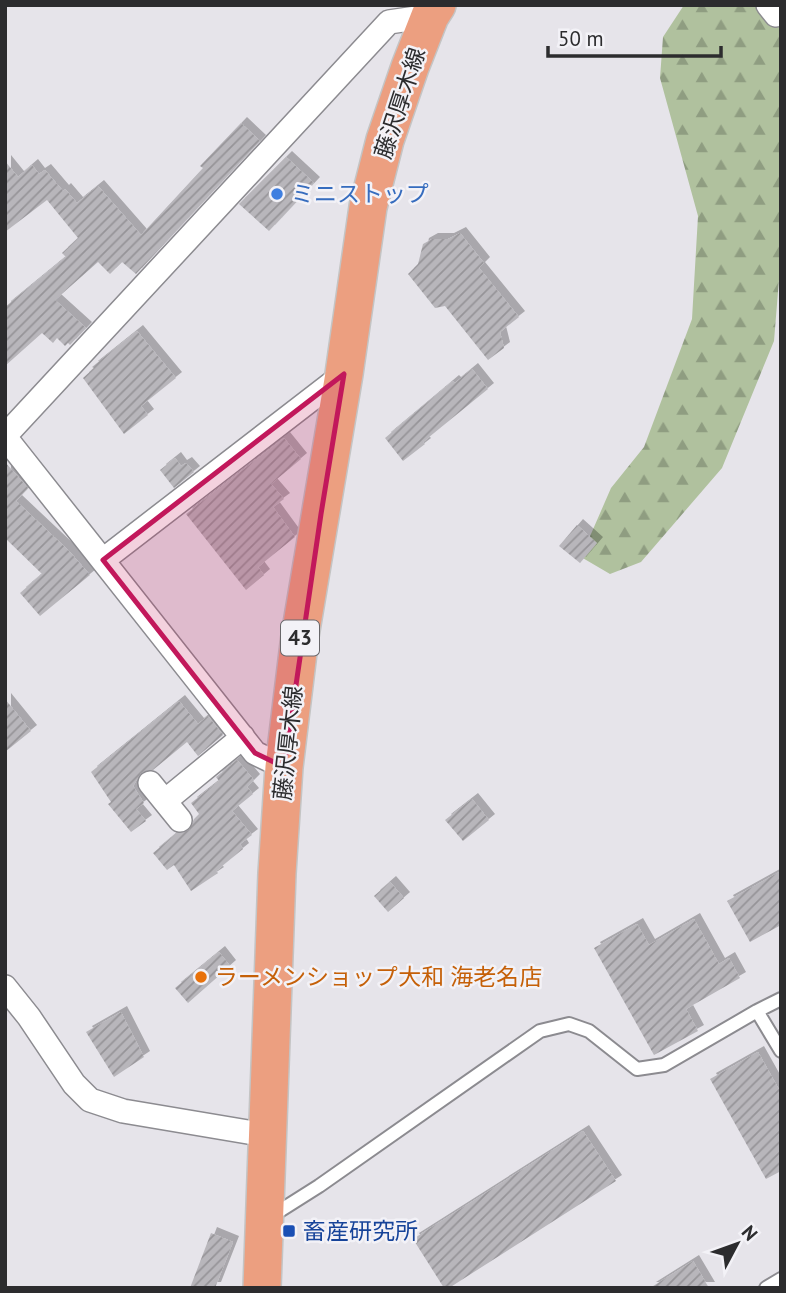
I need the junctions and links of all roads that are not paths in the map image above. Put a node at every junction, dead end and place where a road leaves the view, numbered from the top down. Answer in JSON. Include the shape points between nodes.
{"nodes":[{"id":1,"x":430,"y":9,"type":"edge"},
{"id":2,"x":344,"y":374,"type":"junction"},
{"id":3,"x":5,"y":437,"type":"edge"},
{"id":4,"x":103,"y":561,"type":"junction"},
{"id":5,"x":243,"y":737,"type":"junction"},
{"id":6,"x":284,"y":767,"type":"junction"},
{"id":7,"x":150,"y":783,"type":"dead end"},
{"id":8,"x":165,"y":801,"type":"junction"},
{"id":9,"x":180,"y":820,"type":"dead end"},
{"id":10,"x":5,"y":987,"type":"edge"},
{"id":11,"x":781,"y":999,"type":"edge"},
{"id":12,"x":757,"y":1011,"type":"junction"},
{"id":13,"x":781,"y":1051,"type":"edge"},
{"id":14,"x":267,"y":1135,"type":"junction"},
{"id":15,"x":264,"y":1221,"type":"junction"},
{"id":16,"x":781,"y":1279,"type":"edge"},
{"id":17,"x":262,"y":1288,"type":"edge"},
{"id":18,"x":766,"y":1288,"type":"edge"}],
"edges":[{"from":1,"to":2,"type":"main road","name":"藤沢厚木線","number":"43","via":[[385,140],[368,207]]},
{"from":1,"to":3,"type":"street","via":[[389,22]]},
{"from":2,"to":4,"type":"street"},
{"from":2,"to":6,"type":"main road","name":"藤沢厚木線","number":"43","via":[[300,636]]},
{"from":3,"to":4,"type":"street"},
{"from":4,"to":5,"type":"street"},
{"from":5,"to":6,"type":"street","via":[[255,753]]},
{"from":5,"to":8,"type":"street"},
{"from":6,"to":14,"type":"main road","name":"藤沢厚木線","number":"43"},
{"from":7,"to":8,"type":"street"},
{"from":8,"to":9,"type":"street"},
{"from":10,"to":14,"type":"street","via":[[90,1100],[123,1111]]},
{"from":11,"to":12,"type":"lane"},
{"from":12,"to":13,"type":"lane"},
{"from":12,"to":15,"type":"lane","via":[[664,1065],[637,1069],[589,1031],[569,1024],[540,1031]]},
{"from":14,"to":15,"type":"main road","name":"藤沢厚木線","number":"43"},
{"from":15,"to":17,"type":"main road","name":"藤沢厚木線","number":"43"},
{"from":16,"to":18,"type":"lane"}]}
